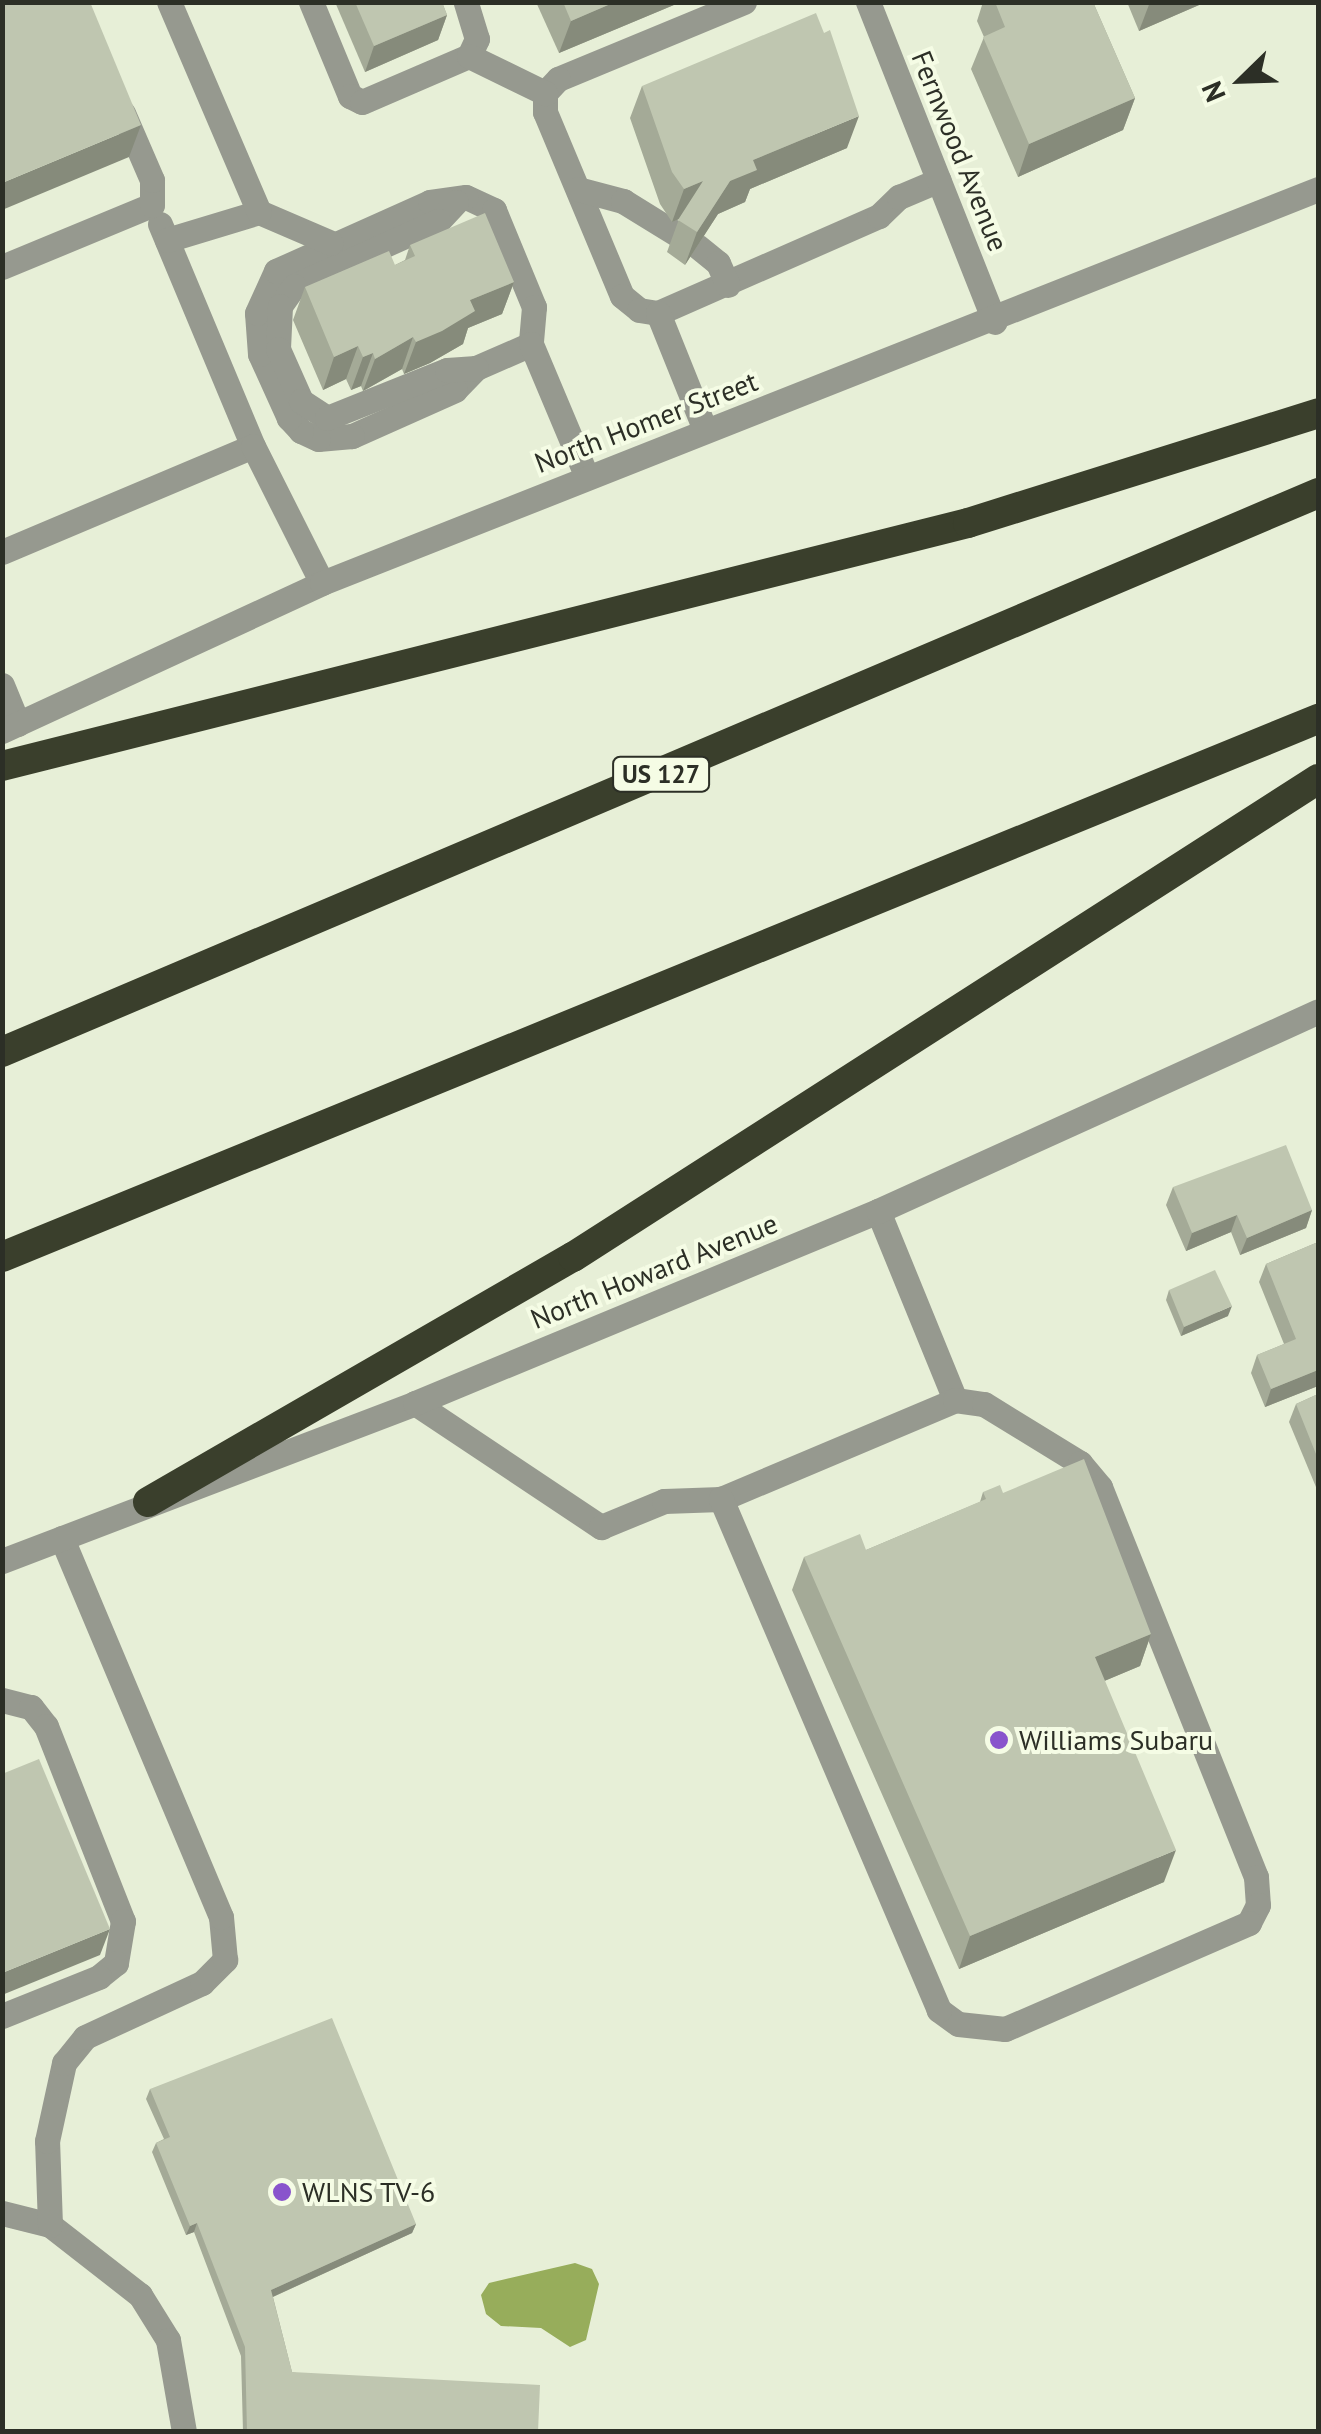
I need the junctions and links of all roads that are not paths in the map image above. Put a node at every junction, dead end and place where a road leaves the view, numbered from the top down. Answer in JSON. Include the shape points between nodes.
{"nodes":[{"id":1,"x":170,"y":2,"type":"edge"},
{"id":2,"x":311,"y":2,"type":"edge"},
{"id":3,"x":466,"y":2,"type":"edge"},
{"id":4,"x":744,"y":2,"type":"edge"},
{"id":5,"x":868,"y":2,"type":"edge"},
{"id":6,"x":469,"y":56,"type":"junction"},
{"id":7,"x":545,"y":93,"type":"junction"},
{"id":8,"x":116,"y":95,"type":"edge"},
{"id":9,"x":939,"y":180,"type":"junction"},
{"id":10,"x":1318,"y":189,"type":"edge"},
{"id":11,"x":578,"y":190,"type":"junction"},
{"id":12,"x":456,"y":202,"type":"junction"},
{"id":13,"x":152,"y":206,"type":"junction"},
{"id":14,"x":258,"y":212,"type":"junction"},
{"id":15,"x":167,"y":240,"type":"junction"},
{"id":16,"x":330,"y":243,"type":"junction"},
{"id":17,"x":2,"y":267,"type":"edge"},
{"id":18,"x":728,"y":285,"type":"junction"},
{"id":19,"x":658,"y":313,"type":"junction"},
{"id":20,"x":996,"y":322,"type":"junction"},
{"id":21,"x":531,"y":344,"type":"junction"},
{"id":22,"x":476,"y":368,"type":"junction"},
{"id":23,"x":1318,"y":413,"type":"edge"},
{"id":24,"x":704,"y":430,"type":"junction"},
{"id":25,"x":254,"y":446,"type":"junction"},
{"id":26,"x":587,"y":476,"type":"junction"},
{"id":27,"x":1318,"y":493,"type":"edge"},
{"id":28,"x":2,"y":552,"type":"edge"},
{"id":29,"x":322,"y":583,"type":"junction"},
{"id":30,"x":2,"y":685,"type":"edge"},
{"id":31,"x":1318,"y":719,"type":"edge"},
{"id":32,"x":10,"y":727,"type":"edge"},
{"id":33,"x":2,"y":766,"type":"edge"},
{"id":34,"x":1318,"y":779,"type":"edge"},
{"id":35,"x":1318,"y":1011,"type":"edge"},
{"id":36,"x":2,"y":1052,"type":"edge"},
{"id":37,"x":878,"y":1212,"type":"junction"},
{"id":38,"x":2,"y":1257,"type":"edge"},
{"id":39,"x":955,"y":1400,"type":"junction"},
{"id":40,"x":415,"y":1403,"type":"junction"},
{"id":41,"x":721,"y":1500,"type":"junction"},
{"id":42,"x":148,"y":1502,"type":"junction"},
{"id":43,"x":62,"y":1538,"type":"junction"},
{"id":44,"x":2,"y":1561,"type":"edge"},
{"id":45,"x":2,"y":1700,"type":"edge"},
{"id":46,"x":2,"y":2016,"type":"edge"},
{"id":47,"x":2,"y":2214,"type":"edge"},
{"id":48,"x":50,"y":2225,"type":"junction"},
{"id":49,"x":184,"y":2432,"type":"edge"}],
"edges":[{"from":1,"to":14,"type":"street"},
{"from":2,"to":6,"type":"street","via":[[350,96],[362,102]]},
{"from":3,"to":6,"type":"street","via":[[477,38]]},
{"from":4,"to":7,"type":"street","via":[[558,80]]},
{"from":5,"to":9,"type":"street","name":"Fernwood Avenue"},
{"from":6,"to":7,"type":"street"},
{"from":7,"to":11,"type":"street","via":[[545,112]]},
{"from":8,"to":13,"type":"street","via":[[152,180]]},
{"from":9,"to":18,"type":"street","via":[[899,197],[879,216]]},
{"from":9,"to":20,"type":"street","name":"Fernwood Avenue"},
{"from":10,"to":20,"type":"street","name":"North Homer Street"},
{"from":11,"to":18,"type":"street","via":[[623,200],[687,240],[718,263]]},
{"from":11,"to":19,"type":"street","via":[[622,296],[638,310]]},
{"from":12,"to":16,"type":"street","via":[[430,202]]},
{"from":12,"to":21,"type":"street","via":[[482,200],[494,210],[534,307]]},
{"from":12,"to":22,"type":"street","via":[[438,221],[294,286],[280,306],[278,350],[301,402],[327,418],[447,370]]},
{"from":13,"to":15,"type":"street"},
{"from":13,"to":17,"type":"street"},
{"from":14,"to":15,"type":"street"},
{"from":14,"to":16,"type":"street"},
{"from":15,"to":25,"type":"street"},
{"from":16,"to":22,"type":"street","via":[[276,271],[258,313],[260,354],[289,418],[302,431],[318,439],[352,436],[455,390]]},
{"from":18,"to":19,"type":"street"},
{"from":19,"to":24,"type":"street"},
{"from":20,"to":24,"type":"street","name":"North Homer Street"},
{"from":21,"to":22,"type":"street"},
{"from":21,"to":26,"type":"street"},
{"from":23,"to":33,"type":"highway","via":[[936,532]]},
{"from":24,"to":26,"type":"street","name":"North Homer Street"},
{"from":25,"to":28,"type":"street"},
{"from":25,"to":29,"type":"street"},
{"from":26,"to":29,"type":"street","name":"North Homer Street"},
{"from":27,"to":36,"type":"highway","number":"US 127"},
{"from":29,"to":32,"type":"street","name":"North Homer Street"},
{"from":30,"to":32,"type":"street"},
{"from":31,"to":38,"type":"highway"},
{"from":34,"to":42,"type":"highway","via":[[574,1257]]},
{"from":35,"to":37,"type":"street","name":"North Howard Avenue"},
{"from":37,"to":39,"type":"street"},
{"from":37,"to":40,"type":"street","name":"North Howard Avenue"},
{"from":39,"to":41,"type":"street"},
{"from":39,"to":41,"type":"street","via":[[984,1404],[1080,1464],[1100,1487],[1256,1877],[1258,1905],[1236,1932],[1005,2029],[958,2024],[939,2010]]},
{"from":40,"to":41,"type":"street","via":[[601,1527],[664,1502]]},
{"from":40,"to":42,"type":"street","name":"North Howard Avenue"},
{"from":42,"to":43,"type":"street","name":"North Howard Avenue"},
{"from":43,"to":44,"type":"street","name":"North Howard Avenue"},
{"from":43,"to":48,"type":"street","via":[[220,1917],[226,1960],[202,1983],[85,2037],[64,2063],[47,2141]]},
{"from":45,"to":46,"type":"street","via":[[31,1707],[46,1726],[124,1921],[116,1963],[100,1976]]},
{"from":47,"to":48,"type":"street"},
{"from":48,"to":49,"type":"street","via":[[140,2295],[168,2340]]}]}
